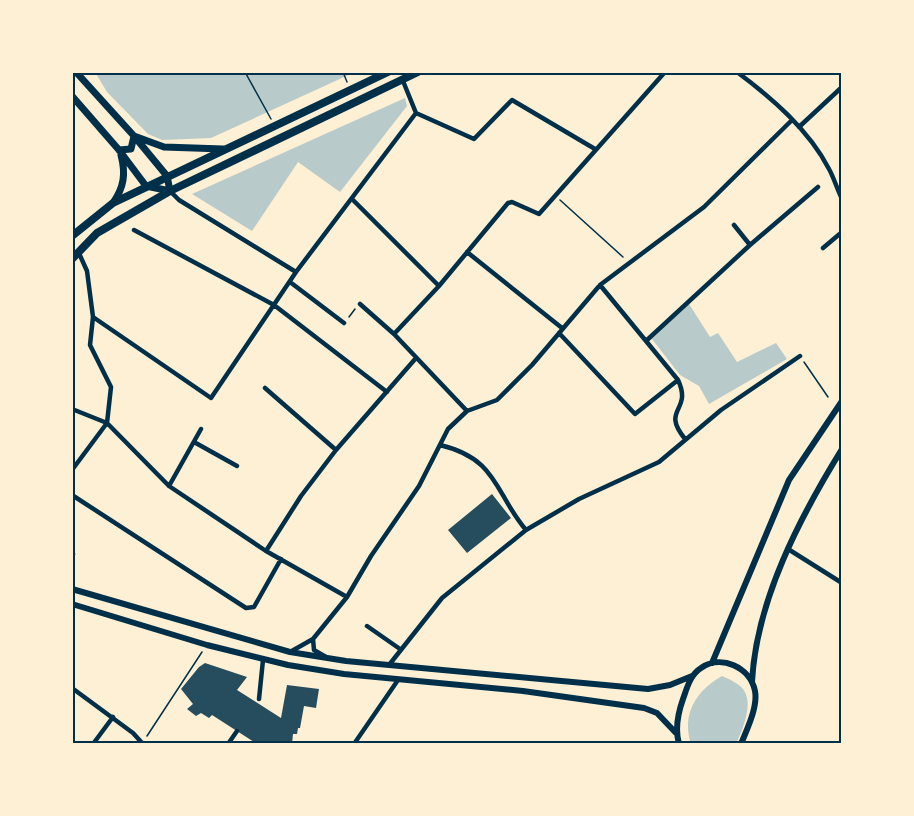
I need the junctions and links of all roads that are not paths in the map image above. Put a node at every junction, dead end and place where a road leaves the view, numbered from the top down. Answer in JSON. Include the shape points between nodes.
{"nodes":[{"id":1,"x":76,"y":72,"type":"edge"},
{"id":2,"x":388,"y":72,"type":"edge"},
{"id":3,"x":418,"y":72,"type":"edge"},
{"id":4,"x":665,"y":72,"type":"edge"},
{"id":5,"x":737,"y":72,"type":"edge"},
{"id":6,"x":403,"y":81,"type":"junction"},
{"id":7,"x":842,"y":87,"type":"edge"},
{"id":8,"x":72,"y":96,"type":"edge"},
{"id":9,"x":416,"y":114,"type":"junction"},
{"id":10,"x":792,"y":120,"type":"junction"},
{"id":11,"x":799,"y":128,"type":"junction"},
{"id":12,"x":134,"y":136,"type":"junction"},
{"id":13,"x":222,"y":149,"type":"junction"},
{"id":14,"x":595,"y":149,"type":"junction"},
{"id":15,"x":119,"y":150,"type":"junction"},
{"id":16,"x":167,"y":176,"type":"junction"},
{"id":17,"x":146,"y":186,"type":"junction"},
{"id":18,"x":818,"y":187,"type":"dead end"},
{"id":19,"x":170,"y":191,"type":"junction"},
{"id":20,"x":352,"y":199,"type":"junction"},
{"id":21,"x":842,"y":199,"type":"edge"},
{"id":22,"x":113,"y":203,"type":"junction"},
{"id":23,"x":734,"y":225,"type":"dead end"},
{"id":24,"x":134,"y":230,"type":"dead end"},
{"id":25,"x":842,"y":232,"type":"edge"},
{"id":26,"x":72,"y":236,"type":"edge"},
{"id":27,"x":750,"y":245,"type":"junction"},
{"id":28,"x":823,"y":248,"type":"dead end"},
{"id":29,"x":78,"y":251,"type":"junction"},
{"id":30,"x":467,"y":252,"type":"junction"},
{"id":31,"x":72,"y":259,"type":"edge"},
{"id":32,"x":296,"y":272,"type":"junction"},
{"id":33,"x":290,"y":282,"type":"junction"},
{"id":34,"x":600,"y":285,"type":"junction"},
{"id":35,"x":439,"y":286,"type":"junction"},
{"id":36,"x":360,"y":304,"type":"road end"},
{"id":37,"x":274,"y":305,"type":"junction"},
{"id":38,"x":93,"y":317,"type":"junction"},
{"id":39,"x":344,"y":323,"type":"road end"},
{"id":40,"x":562,"y":328,"type":"junction"},
{"id":41,"x":559,"y":333,"type":"junction"},
{"id":42,"x":394,"y":334,"type":"junction"},
{"id":43,"x":646,"y":340,"type":"junction"},
{"id":44,"x":800,"y":356,"type":"road end"},
{"id":45,"x":417,"y":358,"type":"junction"},
{"id":46,"x":678,"y":380,"type":"junction"},
{"id":47,"x":265,"y":388,"type":"dead end"},
{"id":48,"x":387,"y":392,"type":"junction"},
{"id":49,"x":842,"y":401,"type":"edge"},
{"id":50,"x":72,"y":409,"type":"edge"},
{"id":51,"x":467,"y":411,"type":"junction"},
{"id":52,"x":107,"y":423,"type":"junction"},
{"id":53,"x":201,"y":429,"type":"dead end"},
{"id":54,"x":685,"y":439,"type":"junction"},
{"id":55,"x":194,"y":442,"type":"junction"},
{"id":56,"x":440,"y":446,"type":"junction"},
{"id":57,"x":842,"y":449,"type":"edge"},
{"id":58,"x":336,"y":450,"type":"junction"},
{"id":59,"x":237,"y":466,"type":"dead end"},
{"id":60,"x":72,"y":470,"type":"edge"},
{"id":61,"x":169,"y":486,"type":"junction"},
{"id":62,"x":72,"y":495,"type":"edge"},
{"id":63,"x":526,"y":530,"type":"junction"},
{"id":64,"x":788,"y":549,"type":"junction"},
{"id":65,"x":266,"y":551,"type":"junction"},
{"id":66,"x":281,"y":559,"type":"junction"},
{"id":67,"x":842,"y":583,"type":"edge"},
{"id":68,"x":72,"y":589,"type":"edge"},
{"id":69,"x":346,"y":597,"type":"junction"},
{"id":70,"x":72,"y":604,"type":"edge"},
{"id":71,"x":368,"y":626,"type":"dead end"},
{"id":72,"x":313,"y":639,"type":"junction"},
{"id":73,"x":400,"y":649,"type":"junction"},
{"id":74,"x":290,"y":652,"type":"junction"},
{"id":75,"x":327,"y":658,"type":"junction"},
{"id":76,"x":263,"y":660,"type":"junction"},
{"id":77,"x":712,"y":663,"type":"junction"},
{"id":78,"x":389,"y":664,"type":"junction"},
{"id":79,"x":692,"y":675,"type":"junction"},
{"id":80,"x":398,"y":680,"type":"junction"},
{"id":81,"x":752,"y":682,"type":"junction"},
{"id":82,"x":72,"y":688,"type":"edge"},
{"id":83,"x":259,"y":699,"type":"dead end"},
{"id":84,"x":112,"y":717,"type":"junction"},
{"id":85,"x":237,"y":731,"type":"dead end"},
{"id":86,"x":676,"y":733,"type":"junction"},
{"id":87,"x":229,"y":742,"type":"edge"},
{"id":88,"x":143,"y":743,"type":"edge"},
{"id":89,"x":93,"y":744,"type":"edge"},
{"id":90,"x":237,"y":744,"type":"edge"},
{"id":91,"x":354,"y":744,"type":"edge"},
{"id":92,"x":679,"y":744,"type":"edge"},
{"id":93,"x":741,"y":744,"type":"edge"}],
"edges":[{"from":1,"to":12,"type":"main road"},
{"from":2,"to":13,"type":"main road"},
{"from":3,"to":6,"type":"main road"},
{"from":4,"to":14,"type":"street"},
{"from":5,"to":10,"type":"street"},
{"from":6,"to":9,"type":"street"},
{"from":6,"to":19,"type":"main road"},
{"from":7,"to":11,"type":"street"},
{"from":8,"to":15,"type":"main road"},
{"from":9,"to":14,"type":"street","via":[[474,139],[512,100]]},
{"from":9,"to":20,"type":"street"},
{"from":10,"to":11,"type":"street"},
{"from":10,"to":34,"type":"street","via":[[704,207]]},
{"from":11,"to":21,"type":"street","via":[[829,168]]},
{"from":12,"to":13,"type":"main road","via":[[164,147]]},
{"from":12,"to":15,"type":"main road","via":[[131,149]]},
{"from":12,"to":16,"type":"main road"},
{"from":13,"to":16,"type":"main road"},
{"from":14,"to":30,"type":"street","via":[[537,215],[509,202]]},
{"from":15,"to":17,"type":"main road"},
{"from":15,"to":22,"type":"main road","via":[[124,180]]},
{"from":16,"to":17,"type":"main road"},
{"from":16,"to":19,"type":"main road"},
{"from":17,"to":19,"type":"main road"},
{"from":17,"to":22,"type":"main road"},
{"from":18,"to":27,"type":"street"},
{"from":19,"to":29,"type":"main road","via":[[97,233]]},
{"from":19,"to":32,"type":"street"},
{"from":20,"to":32,"type":"street"},
{"from":20,"to":35,"type":"street"},
{"from":22,"to":26,"type":"main road"},
{"from":23,"to":27,"type":"street"},
{"from":24,"to":37,"type":"street"},
{"from":25,"to":28,"type":"street"},
{"from":27,"to":43,"type":"street"},
{"from":29,"to":31,"type":"main road"},
{"from":29,"to":38,"type":"street","via":[[87,271]]},
{"from":30,"to":35,"type":"street"},
{"from":30,"to":40,"type":"street"},
{"from":32,"to":33,"type":"street"},
{"from":33,"to":37,"type":"street"},
{"from":33,"to":39,"type":"street"},
{"from":34,"to":40,"type":"street"},
{"from":34,"to":43,"type":"street"},
{"from":35,"to":42,"type":"street"},
{"from":36,"to":42,"type":"street"},
{"from":37,"to":38,"type":"street","via":[[211,398]]},
{"from":37,"to":48,"type":"street"},
{"from":38,"to":52,"type":"street","via":[[90,345],[111,387]]},
{"from":40,"to":41,"type":"street"},
{"from":41,"to":46,"type":"street","via":[[635,414]]},
{"from":41,"to":51,"type":"street","via":[[497,400]]},
{"from":42,"to":45,"type":"street"},
{"from":43,"to":46,"type":"street"},
{"from":44,"to":54,"type":"street"},
{"from":45,"to":48,"type":"street"},
{"from":45,"to":51,"type":"street"},
{"from":46,"to":54,"type":"street","via":[[683,398],[673,420]]},
{"from":47,"to":58,"type":"street"},
{"from":48,"to":58,"type":"street"},
{"from":49,"to":77,"type":"street","via":[[789,480]]},
{"from":50,"to":52,"type":"street"},
{"from":51,"to":56,"type":"street","via":[[448,429]]},
{"from":52,"to":60,"type":"street"},
{"from":52,"to":61,"type":"street"},
{"from":53,"to":55,"type":"street"},
{"from":54,"to":63,"type":"street","via":[[659,462]]},
{"from":55,"to":59,"type":"street"},
{"from":55,"to":61,"type":"street"},
{"from":56,"to":63,"type":"street","via":[[470,456],[491,473],[509,510]]},
{"from":56,"to":69,"type":"street","via":[[419,486]]},
{"from":57,"to":64,"type":"street"},
{"from":58,"to":65,"type":"street"},
{"from":61,"to":65,"type":"street"},
{"from":62,"to":66,"type":"street","via":[[251,609]]},
{"from":63,"to":73,"type":"street","via":[[442,598]]},
{"from":64,"to":67,"type":"street"},
{"from":64,"to":81,"type":"street","via":[[763,620]]},
{"from":65,"to":66,"type":"street"},
{"from":66,"to":69,"type":"street"},
{"from":68,"to":74,"type":"street"},
{"from":69,"to":72,"type":"street"},
{"from":70,"to":76,"type":"street"},
{"from":71,"to":73,"type":"street"},
{"from":72,"to":74,"type":"street"},
{"from":72,"to":75,"type":"street","via":[[314,650]]},
{"from":73,"to":78,"type":"street"},
{"from":74,"to":75,"type":"street"},
{"from":75,"to":78,"type":"street"},
{"from":76,"to":80,"type":"street"},
{"from":76,"to":83,"type":"street"},
{"from":77,"to":79,"type":"street"},
{"from":77,"to":81,"type":"street","via":[[735,665]]},
{"from":78,"to":79,"type":"street","via":[[648,689]]},
{"from":79,"to":86,"type":"street"},
{"from":80,"to":86,"type":"street","via":[[523,691],[644,708],[657,713]]},
{"from":80,"to":91,"type":"street"},
{"from":81,"to":93,"type":"street","via":[[755,693],[750,724]]},
{"from":82,"to":84,"type":"street"},
{"from":84,"to":88,"type":"street"},
{"from":84,"to":89,"type":"street"},
{"from":85,"to":87,"type":"street"},
{"from":86,"to":92,"type":"street"},
{"from":87,"to":90,"type":"street"}]}
